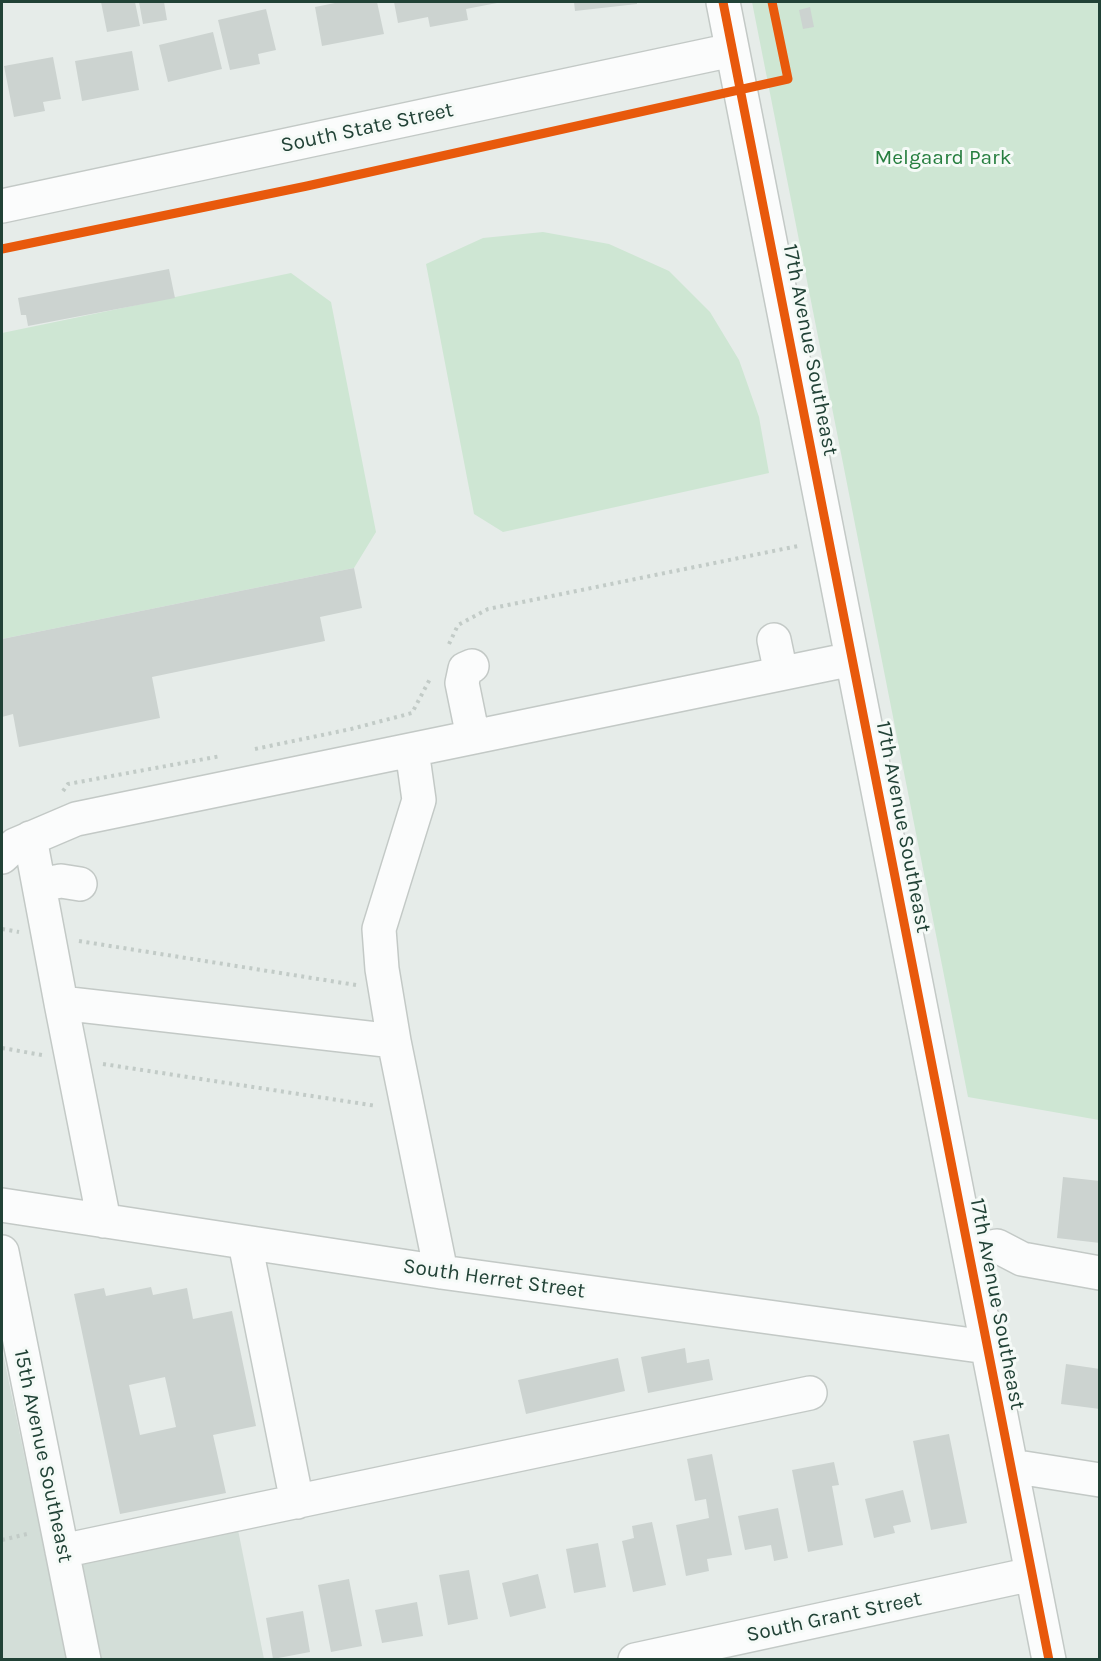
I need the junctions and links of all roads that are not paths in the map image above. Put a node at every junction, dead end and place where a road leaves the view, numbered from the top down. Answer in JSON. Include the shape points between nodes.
{"nodes":[{"id":1,"x":723,"y":2,"type":"edge"},
{"id":2,"x":732,"y":50,"type":"junction"},
{"id":3,"x":2,"y":206,"type":"edge"},
{"id":4,"x":774,"y":640,"type":"dead end"},
{"id":5,"x":458,"y":659,"type":"road end"},
{"id":6,"x":852,"y":659,"type":"junction"},
{"id":7,"x":781,"y":673,"type":"junction"},
{"id":8,"x":473,"y":737,"type":"junction"},
{"id":9,"x":412,"y":750,"type":"junction"},
{"id":10,"x":30,"y":838,"type":"junction"},
{"id":11,"x":2,"y":857,"type":"edge"},
{"id":12,"x":80,"y":884,"type":"dead end"},
{"id":13,"x":39,"y":885,"type":"junction"},
{"id":14,"x":61,"y":1003,"type":"junction"},
{"id":15,"x":394,"y":1041,"type":"junction"},
{"id":16,"x":2,"y":1205,"type":"edge"},
{"id":17,"x":104,"y":1221,"type":"junction"},
{"id":18,"x":245,"y":1243,"type":"junction"},
{"id":19,"x":2,"y":1252,"type":"edge"},
{"id":20,"x":969,"y":1252,"type":"junction"},
{"id":21,"x":441,"y":1272,"type":"junction"},
{"id":22,"x":1100,"y":1273,"type":"edge"},
{"id":23,"x":987,"y":1347,"type":"junction"},
{"id":24,"x":810,"y":1393,"type":"dead end"},
{"id":25,"x":1011,"y":1466,"type":"junction"},
{"id":26,"x":1100,"y":1480,"type":"edge"},
{"id":27,"x":297,"y":1502,"type":"junction"},
{"id":28,"x":62,"y":1551,"type":"junction"},
{"id":29,"x":1032,"y":1574,"type":"junction"},
{"id":30,"x":84,"y":1659,"type":"edge"},
{"id":31,"x":635,"y":1659,"type":"edge"},
{"id":32,"x":1049,"y":1659,"type":"edge"}],
"edges":[{"from":1,"to":2,"type":"street","name":"17th Avenue Southeast"},
{"from":2,"to":3,"type":"street","name":"South State Street"},
{"from":2,"to":6,"type":"street","name":"17th Avenue Southeast"},
{"from":4,"to":7,"type":"street"},
{"from":5,"to":8,"type":"street","via":[[465,669],[462,683]]},
{"from":6,"to":7,"type":"street"},
{"from":6,"to":20,"type":"street","name":"17th Avenue Southeast"},
{"from":7,"to":8,"type":"street"},
{"from":8,"to":9,"type":"street"},
{"from":9,"to":10,"type":"street","via":[[76,819]]},
{"from":9,"to":15,"type":"street","via":[[419,800],[371,927]]},
{"from":10,"to":11,"type":"street"},
{"from":10,"to":13,"type":"street"},
{"from":12,"to":13,"type":"street","via":[[61,881]]},
{"from":13,"to":14,"type":"street"},
{"from":14,"to":15,"type":"street"},
{"from":14,"to":17,"type":"street"},
{"from":15,"to":21,"type":"street"},
{"from":16,"to":17,"type":"street","name":"South Herret Street"},
{"from":17,"to":18,"type":"street","name":"South Herret Street"},
{"from":18,"to":21,"type":"street","name":"South Herret Street"},
{"from":18,"to":27,"type":"street"},
{"from":19,"to":28,"type":"street","name":"15th Avenue Southeast"},
{"from":20,"to":22,"type":"street","via":[[997,1246],[1022,1259]]},
{"from":20,"to":23,"type":"street","name":"17th Avenue Southeast"},
{"from":21,"to":23,"type":"street","name":"South Herret Street"},
{"from":23,"to":25,"type":"street","name":"17th Avenue Southeast"},
{"from":24,"to":27,"type":"street"},
{"from":25,"to":26,"type":"street"},
{"from":25,"to":29,"type":"street","name":"17th Avenue Southeast"},
{"from":27,"to":28,"type":"street"},
{"from":28,"to":30,"type":"street","name":"15th Avenue Southeast"},
{"from":29,"to":31,"type":"street","name":"South Grant Street"},
{"from":29,"to":32,"type":"street","name":"17th Avenue Southeast"}]}
